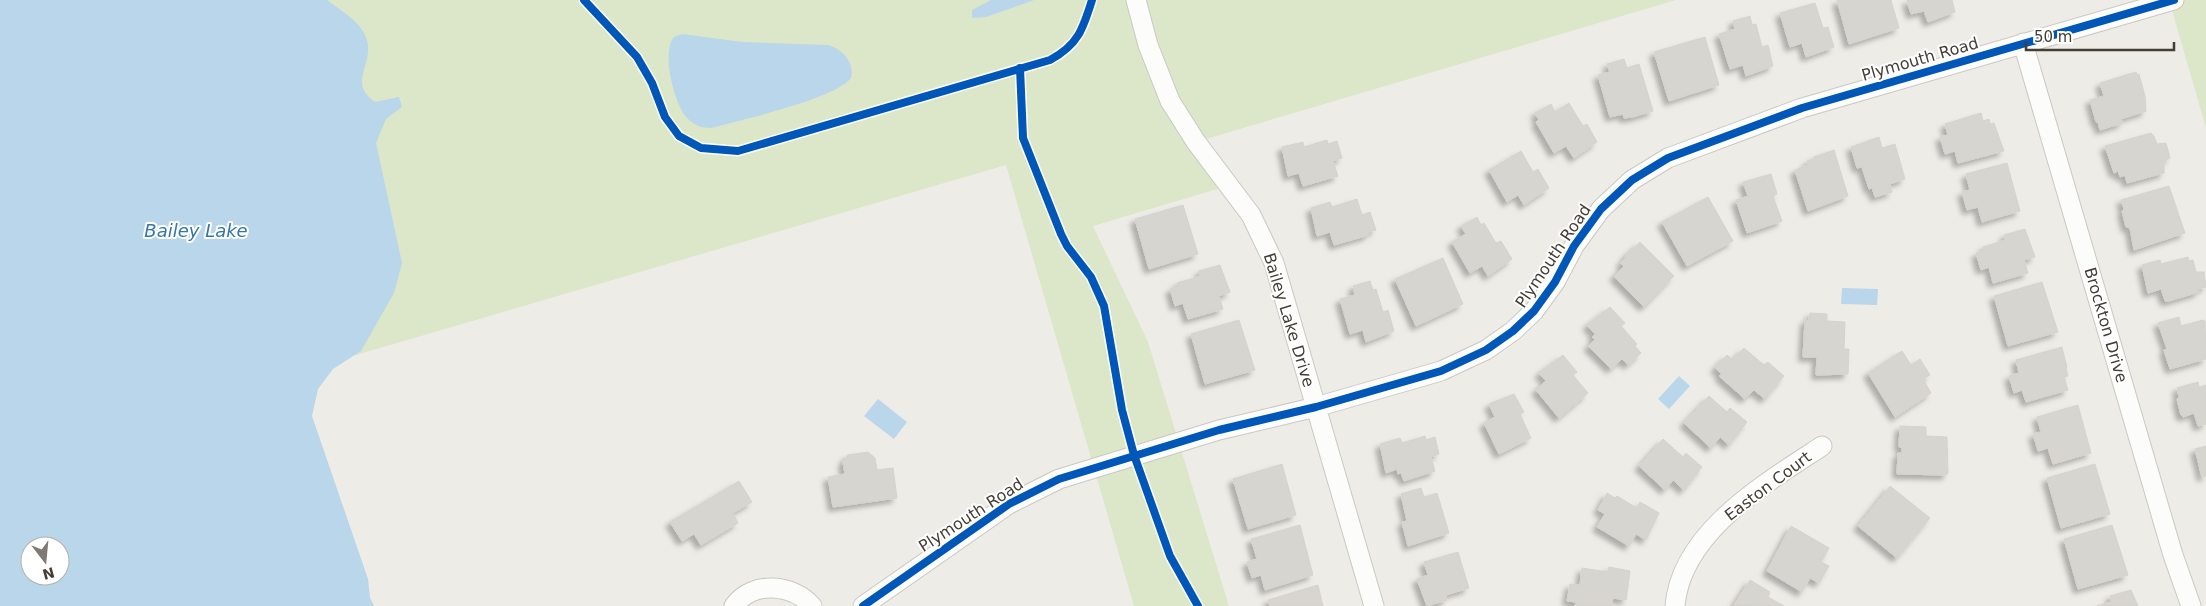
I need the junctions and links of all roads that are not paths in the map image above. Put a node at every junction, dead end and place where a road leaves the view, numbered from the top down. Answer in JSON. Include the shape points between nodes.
{"nodes":[{"id":1,"x":1136,"y":0,"type":"edge"},
{"id":2,"x":2174,"y":0,"type":"edge"},
{"id":3,"x":2023,"y":43,"type":"junction"},
{"id":4,"x":1316,"y":407,"type":"junction"},
{"id":5,"x":1822,"y":446,"type":"dead end"},
{"id":6,"x":734,"y":606,"type":"edge"},
{"id":7,"x":812,"y":606,"type":"edge"},
{"id":8,"x":863,"y":606,"type":"edge"},
{"id":9,"x":1374,"y":606,"type":"edge"},
{"id":10,"x":1675,"y":606,"type":"edge"},
{"id":11,"x":2191,"y":606,"type":"edge"}],
"edges":[{"from":1,"to":4,"type":"street","name":"Bailey Lake Drive","via":[[1150,52],[1170,101],[1196,142],[1240,199],[1266,245]]},
{"from":2,"to":3,"type":"street","name":"Plymouth Road"},
{"from":3,"to":4,"type":"street","name":"Plymouth Road","via":[[1802,108],[1654,165],[1622,188],[1601,209],[1574,246],[1543,300],[1525,321],[1501,340],[1473,358],[1441,371]]},
{"from":3,"to":11,"type":"street","name":"Brockton Drive","via":[[2173,555]]},
{"from":4,"to":8,"type":"street","name":"Plymouth Road","via":[[1179,441],[1043,486],[1002,508]]},
{"from":4,"to":9,"type":"street","name":"Bailey Lake Drive"},
{"from":5,"to":10,"type":"street","name":"Easton Court","via":[[1721,521],[1691,558],[1681,578]]},
{"from":6,"to":7,"type":"street","via":[[750,593],[782,588],[798,594]]}]}
